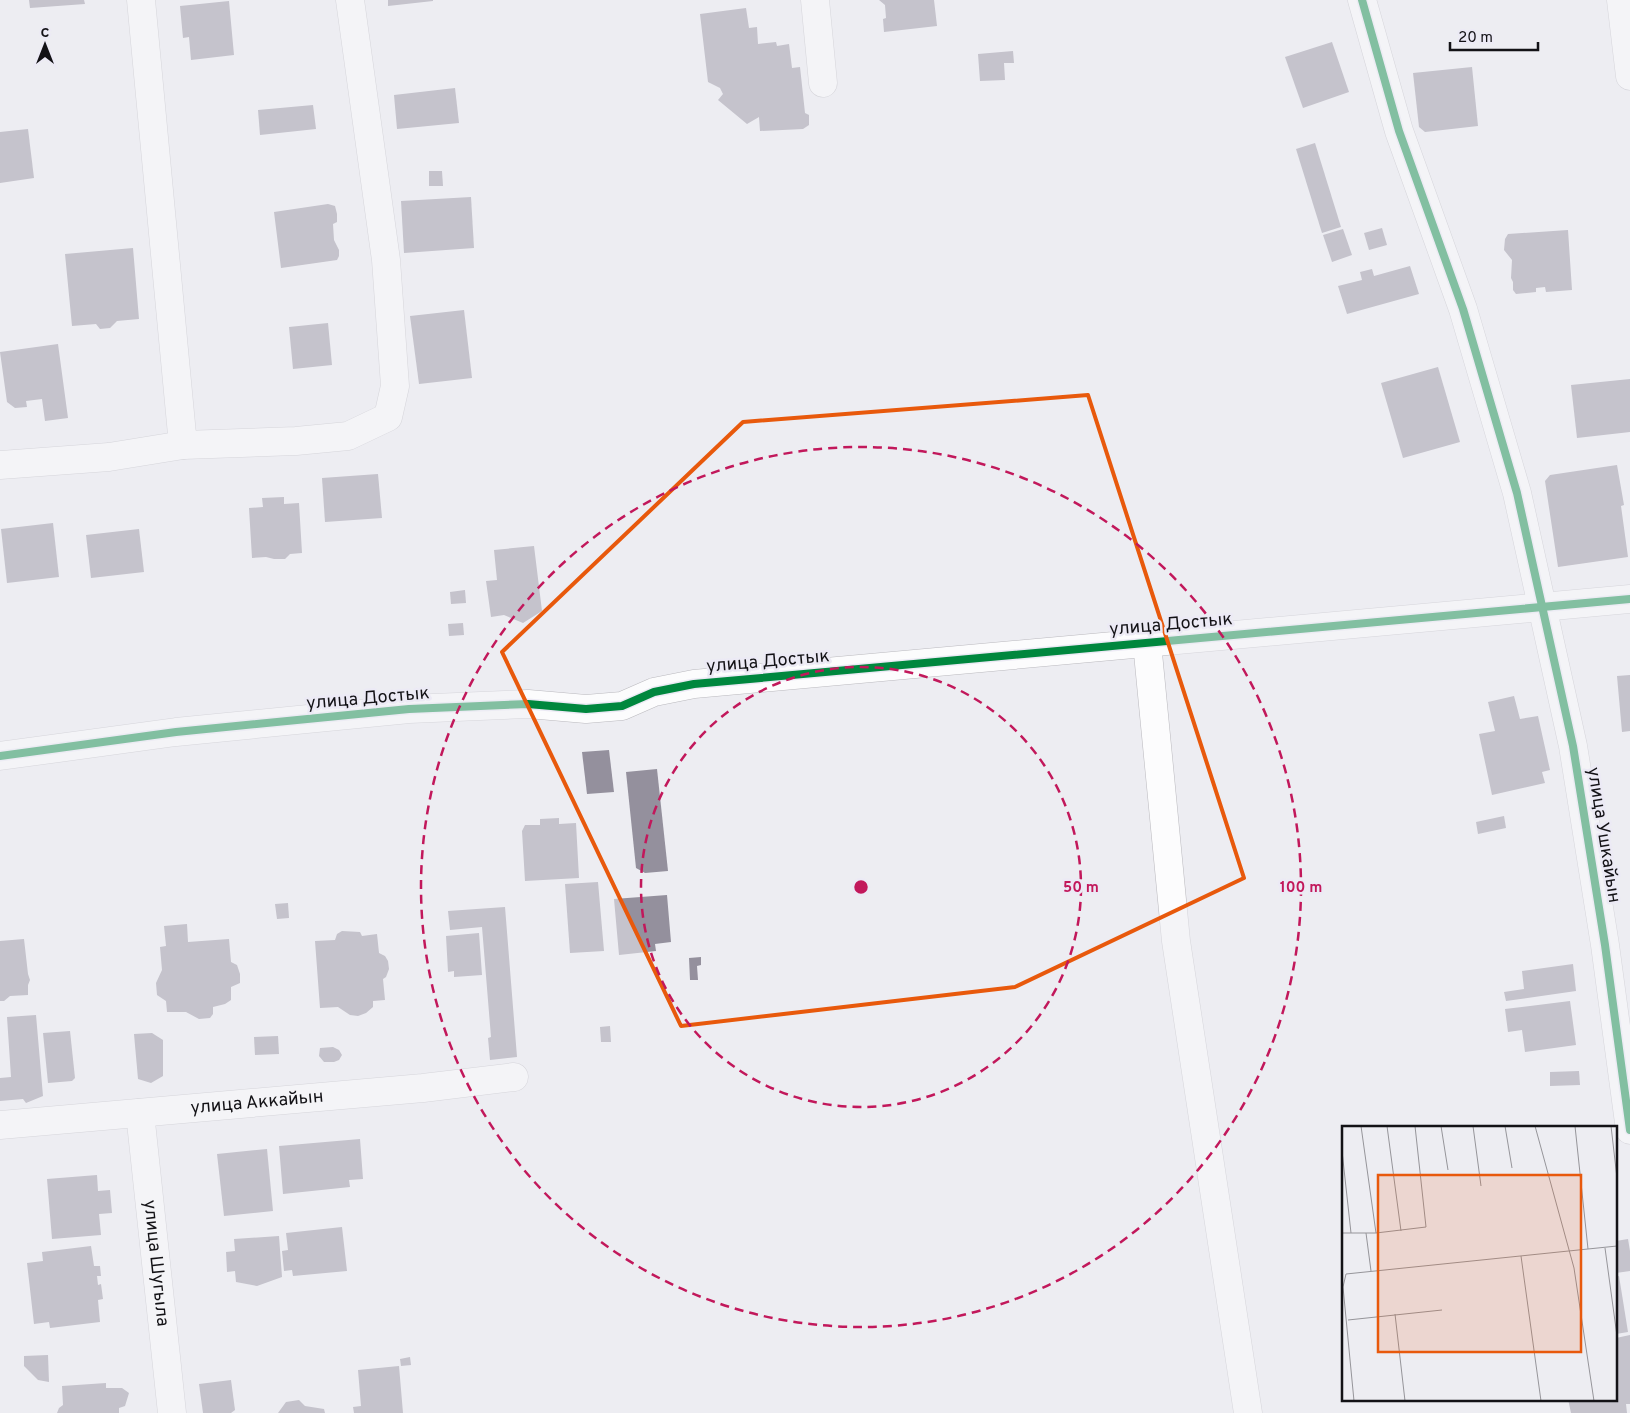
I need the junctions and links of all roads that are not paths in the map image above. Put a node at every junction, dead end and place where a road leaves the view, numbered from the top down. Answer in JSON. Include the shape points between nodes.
{"nodes":[{"id":1,"x":141,"y":0,"type":"edge"},
{"id":2,"x":350,"y":0,"type":"edge"},
{"id":3,"x":815,"y":0,"type":"edge"},
{"id":4,"x":1362,"y":0,"type":"edge"},
{"id":5,"x":1621,"y":0,"type":"edge"},
{"id":6,"x":1630,"y":76,"type":"edge"},
{"id":7,"x":823,"y":83,"type":"dead end"},
{"id":8,"x":184,"y":444,"type":"junction"},
{"id":9,"x":0,"y":465,"type":"edge"},
{"id":10,"x":1630,"y":599,"type":"edge"},
{"id":11,"x":1542,"y":607,"type":"junction"},
{"id":12,"x":1148,"y":643,"type":"junction"},
{"id":13,"x":0,"y":756,"type":"edge"},
{"id":14,"x":514,"y":1077,"type":"dead end"},
{"id":15,"x":140,"y":1113,"type":"junction"},
{"id":16,"x":0,"y":1125,"type":"edge"},
{"id":17,"x":1630,"y":1130,"type":"edge"},
{"id":18,"x":172,"y":1413,"type":"edge"},
{"id":19,"x":1248,"y":1413,"type":"edge"}],
"edges":[{"from":1,"to":8,"type":"street"},
{"from":2,"to":8,"type":"street","via":[[386,260],[395,386],[388,417],[348,436]]},
{"from":3,"to":7,"type":"street"},
{"from":4,"to":11,"type":"street","name":"улица Ушкайын","via":[[1399,131],[1463,309],[1517,494]]},
{"from":5,"to":6,"type":"street"},
{"from":8,"to":9,"type":"street","via":[[110,457]]},
{"from":10,"to":11,"type":"street","name":"улица Достык"},
{"from":11,"to":12,"type":"street","name":"улица Достык"},
{"from":11,"to":17,"type":"street","name":"улица Ушкайын","via":[[1573,746]]},
{"from":12,"to":13,"type":"street","name":"улица Достык","via":[[694,684],[654,692],[622,706],[586,709],[528,704],[409,709],[176,732]]},
{"from":12,"to":19,"type":"street","via":[[1176,941]]},
{"from":14,"to":15,"type":"street","name":"улица Аккайын"},
{"from":15,"to":16,"type":"street","name":"улица Аккайын"},
{"from":15,"to":18,"type":"street","name":"улица Шугыла"}]}
